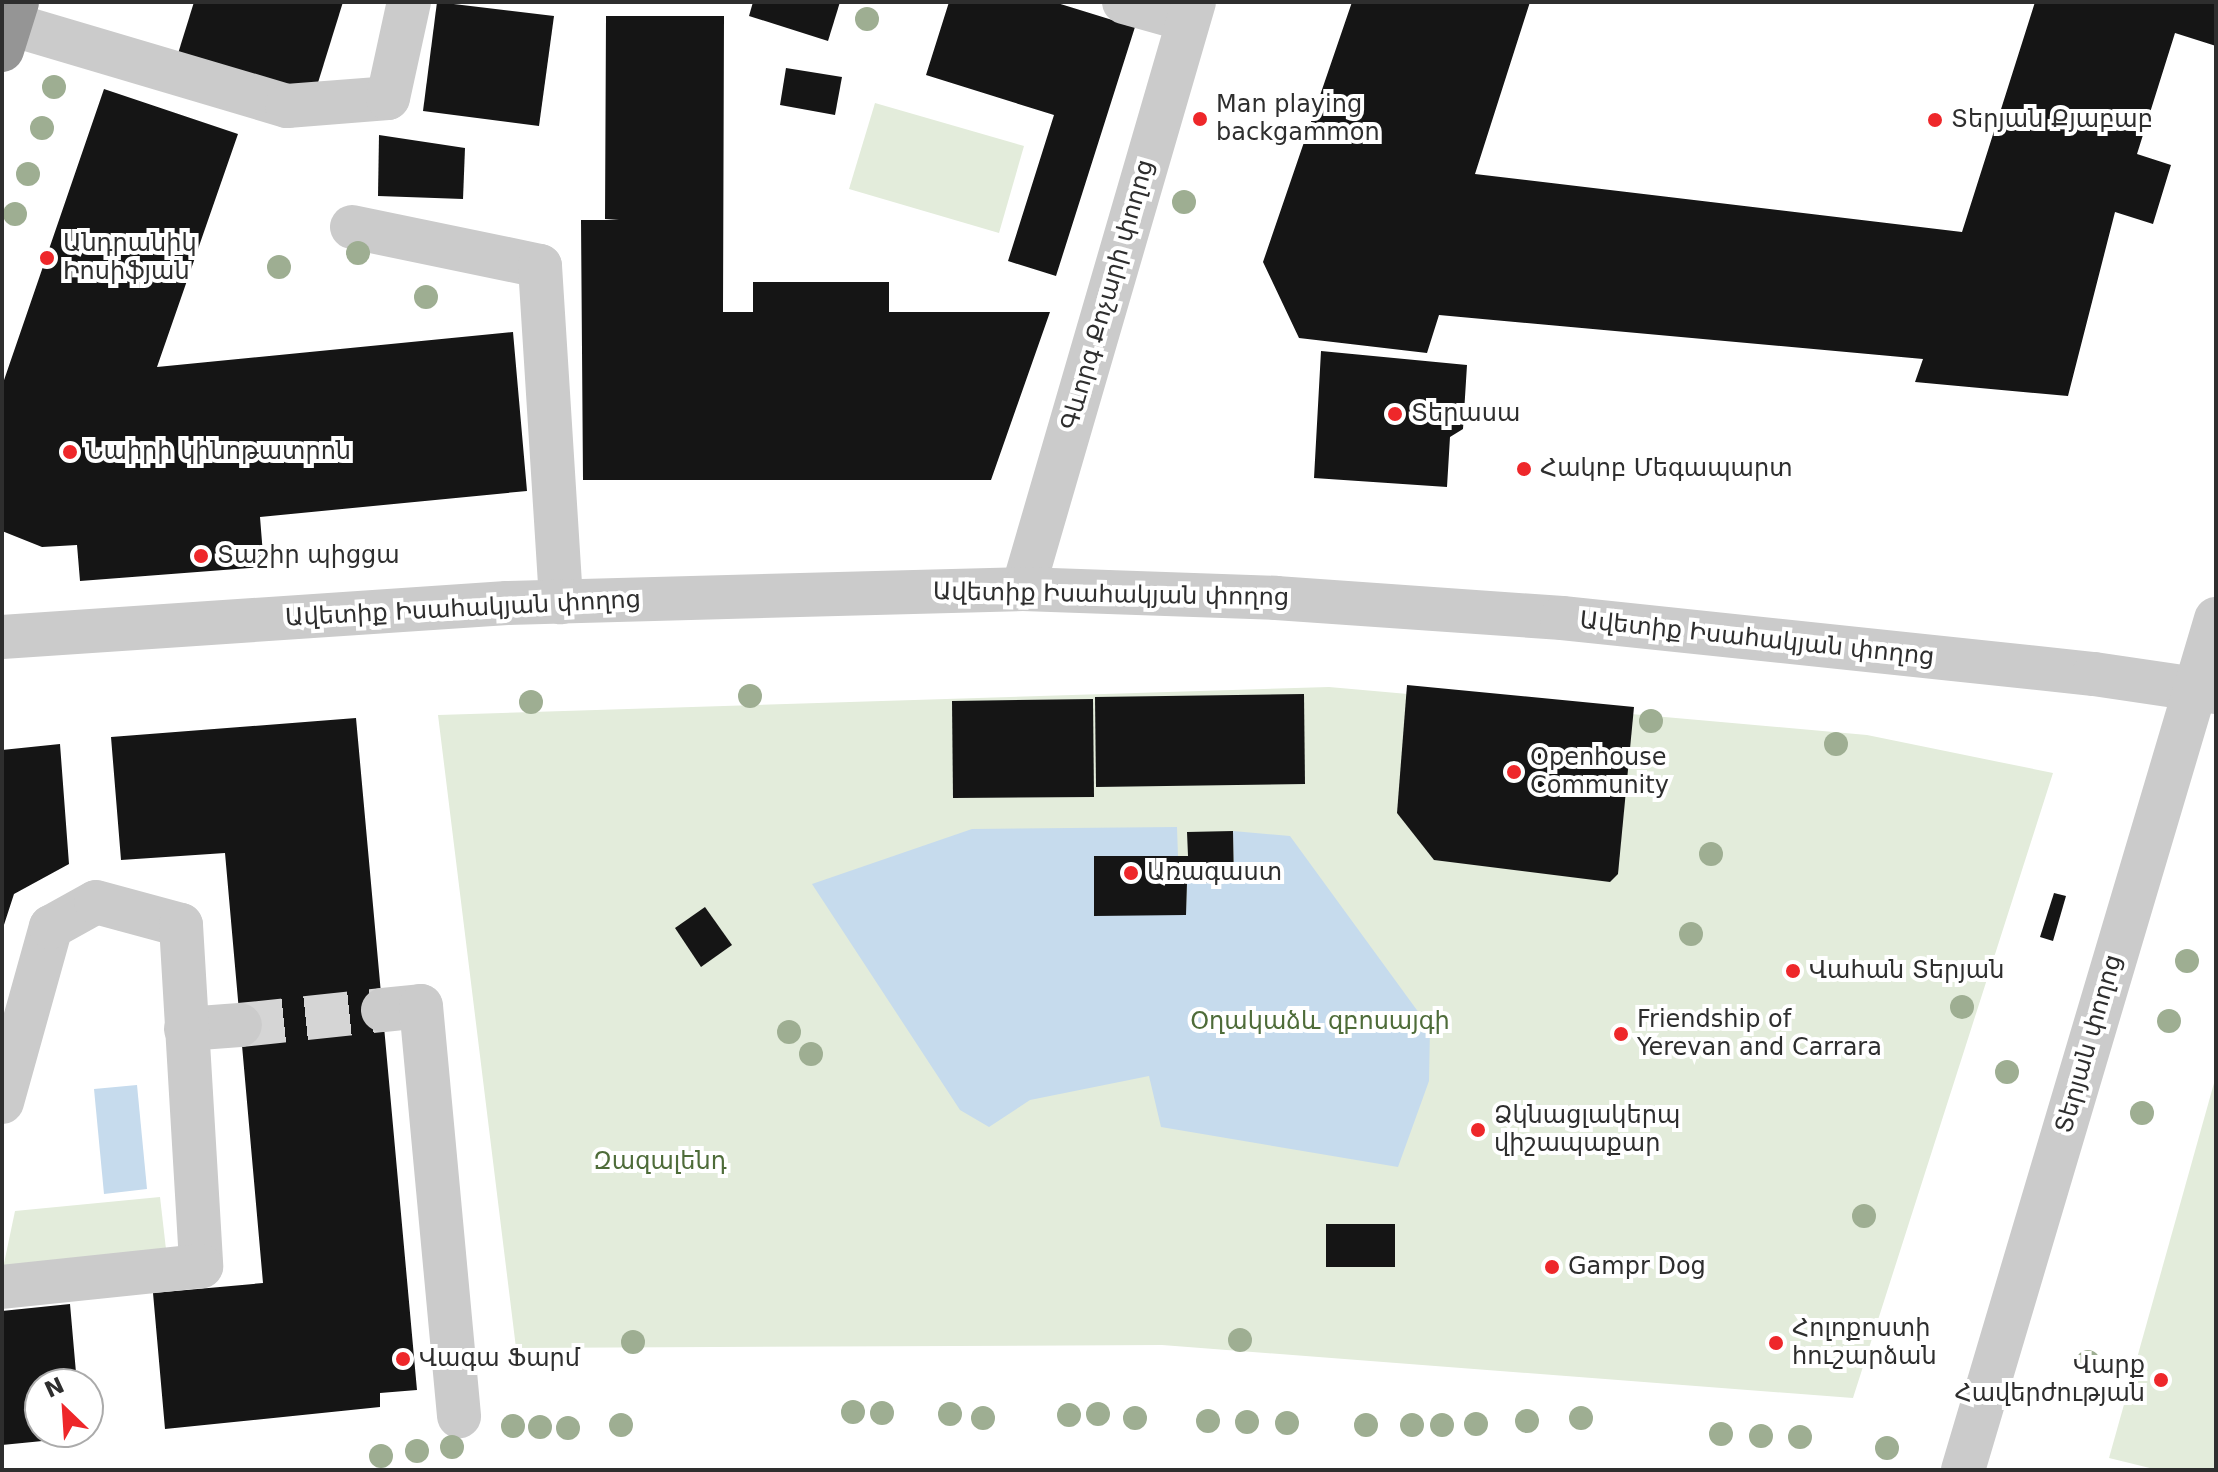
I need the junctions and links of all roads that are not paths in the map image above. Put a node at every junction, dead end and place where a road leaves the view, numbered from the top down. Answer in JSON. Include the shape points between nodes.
{"nodes":[{"id":1,"x":409,"y":2,"type":"edge"},
{"id":2,"x":1124,"y":2,"type":"edge"},
{"id":3,"x":1191,"y":11,"type":"edge"},
{"id":4,"x":10,"y":26,"type":"edge"},
{"id":5,"x":352,"y":227,"type":"dead end"},
{"id":6,"x":1023,"y":589,"type":"junction"},
{"id":7,"x":561,"y":602,"type":"junction"},
{"id":8,"x":2216,"y":619,"type":"edge"},
{"id":9,"x":2,"y":637,"type":"edge"},
{"id":10,"x":2205,"y":690,"type":"edge"},
{"id":11,"x":383,"y":1010,"type":"tunnel mouth"},
{"id":12,"x":240,"y":1025,"type":"tunnel mouth"},
{"id":13,"x":186,"y":1029,"type":"junction"},
{"id":14,"x":2,"y":1102,"type":"edge"},
{"id":15,"x":2,"y":1287,"type":"edge"},
{"id":16,"x":459,"y":1416,"type":"dead end"},
{"id":17,"x":1963,"y":1470,"type":"edge"}],
"edges":[{"from":1,"to":4,"type":"street","via":[[388,98],[287,106]]},
{"from":2,"to":3,"type":"street"},
{"from":3,"to":6,"type":"street","name":"Գևորգ Քոչարի փողոց"},
{"from":5,"to":7,"type":"street","via":[[540,266]]},
{"from":6,"to":7,"type":"street","name":"Ավետիք Իսահակյան փողոց"},
{"from":6,"to":10,"type":"street","name":"Ավետիք Իսահակյան փողոց","via":[[1276,598],[1562,618]]},
{"from":7,"to":9,"type":"street","name":"Ավետիք Իսահակյան փողոց"},
{"from":8,"to":10,"type":"street","name":"Տերյան փողոց"},
{"from":10,"to":17,"type":"street","name":"Տերյան փողոց"},
{"from":11,"to":16,"type":"street","via":[[421,1006]]},
{"from":12,"to":13,"type":"street"},
{"from":13,"to":14,"type":"street","via":[[181,925],[96,902],[51,927]]},
{"from":13,"to":15,"type":"street","via":[[201,1266]]}]}
